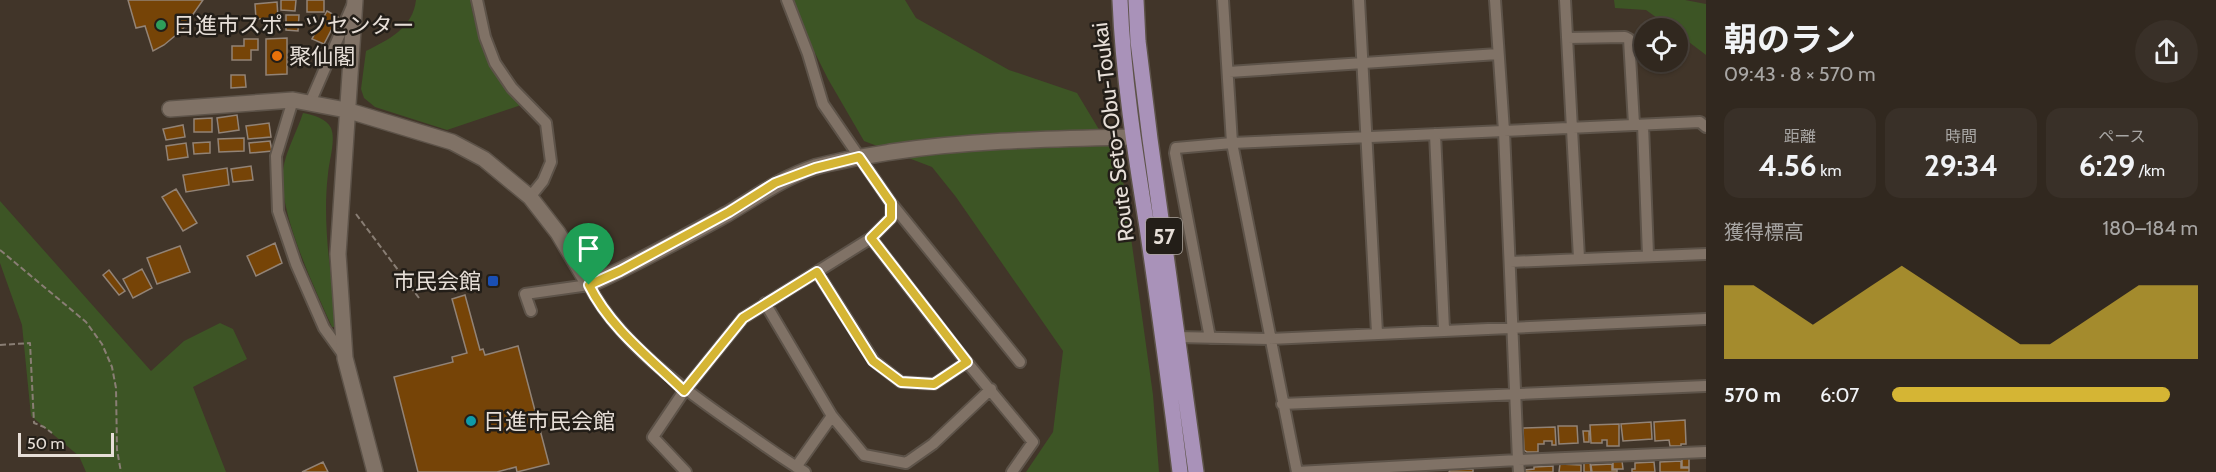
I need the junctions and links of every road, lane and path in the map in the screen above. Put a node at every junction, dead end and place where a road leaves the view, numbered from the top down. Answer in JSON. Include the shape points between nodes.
{"nodes":[{"id":1,"x":354,"y":0,"type":"edge"},
{"id":2,"x":477,"y":0,"type":"edge"},
{"id":3,"x":787,"y":0,"type":"edge"},
{"id":4,"x":1120,"y":0,"type":"edge"},
{"id":5,"x":1136,"y":0,"type":"edge"},
{"id":6,"x":1223,"y":0,"type":"edge"},
{"id":7,"x":1228,"y":0,"type":"edge"},
{"id":8,"x":1359,"y":0,"type":"edge"},
{"id":9,"x":1495,"y":0,"type":"edge"},
{"id":10,"x":1565,"y":0,"type":"edge"},
{"id":11,"x":1567,"y":38,"type":"junction"},
{"id":12,"x":1498,"y":54,"type":"junction"},
{"id":13,"x":1363,"y":63,"type":"junction"},
{"id":14,"x":1229,"y":72,"type":"junction"},
{"id":15,"x":293,"y":100,"type":"junction"},
{"id":16,"x":310,"y":103,"type":"junction"},
{"id":17,"x":170,"y":110,"type":"dead end"},
{"id":18,"x":346,"y":110,"type":"junction"},
{"id":19,"x":1638,"y":124,"type":"junction"},
{"id":20,"x":1706,"y":127,"type":"edge"},
{"id":21,"x":1573,"y":128,"type":"junction"},
{"id":22,"x":1504,"y":131,"type":"junction"},
{"id":23,"x":1435,"y":134,"type":"junction"},
{"id":24,"x":1368,"y":136,"type":"junction"},
{"id":25,"x":1132,"y":137,"type":"junction"},
{"id":26,"x":1232,"y":143,"type":"junction"},
{"id":27,"x":859,"y":157,"type":"junction"},
{"id":28,"x":530,"y":197,"type":"junction"},
{"id":29,"x":891,"y":203,"type":"junction"},
{"id":30,"x":356,"y":213,"type":"dead end"},
{"id":31,"x":871,"y":238,"type":"junction"},
{"id":32,"x":0,"y":250,"type":"edge"},
{"id":33,"x":1706,"y":254,"type":"edge"},
{"id":34,"x":1648,"y":255,"type":"junction"},
{"id":35,"x":1579,"y":258,"type":"junction"},
{"id":36,"x":1510,"y":262,"type":"junction"},
{"id":37,"x":817,"y":272,"type":"junction"},
{"id":38,"x":589,"y":285,"type":"junction"},
{"id":39,"x":419,"y":298,"type":"dead end"},
{"id":40,"x":765,"y":303,"type":"junction"},
{"id":41,"x":531,"y":311,"type":"dead end"},
{"id":42,"x":1706,"y":319,"type":"edge"},
{"id":43,"x":1513,"y":327,"type":"junction"},
{"id":44,"x":1444,"y":329,"type":"junction"},
{"id":45,"x":1377,"y":333,"type":"junction"},
{"id":46,"x":1178,"y":337,"type":"junction"},
{"id":47,"x":1210,"y":338,"type":"junction"},
{"id":48,"x":1269,"y":339,"type":"junction"},
{"id":49,"x":0,"y":345,"type":"edge"},
{"id":50,"x":345,"y":358,"type":"junction"},
{"id":51,"x":967,"y":362,"type":"junction"},
{"id":52,"x":1020,"y":362,"type":"dead end"},
{"id":53,"x":1706,"y":386,"type":"edge"},
{"id":54,"x":990,"y":389,"type":"junction"},
{"id":55,"x":684,"y":391,"type":"junction"},
{"id":56,"x":1515,"y":394,"type":"junction"},
{"id":57,"x":1282,"y":404,"type":"junction"},
{"id":58,"x":832,"y":416,"type":"junction"},
{"id":59,"x":52,"y":433,"type":"dead end"},
{"id":60,"x":1706,"y":452,"type":"edge"},
{"id":61,"x":1519,"y":466,"type":"edge"},
{"id":62,"x":801,"y":470,"type":"edge"},
{"id":63,"x":121,"y":472,"type":"edge"},
{"id":64,"x":375,"y":472,"type":"edge"},
{"id":65,"x":686,"y":472,"type":"edge"},
{"id":66,"x":1012,"y":472,"type":"edge"},
{"id":67,"x":1180,"y":472,"type":"edge"},
{"id":68,"x":1196,"y":472,"type":"edge"},
{"id":69,"x":1297,"y":472,"type":"edge"}],
"edges":[{"from":1,"to":16,"type":"street"},
{"from":1,"to":18,"type":"street"},
{"from":2,"to":28,"type":"street","via":[[495,63],[512,88],[546,123],[550,162],[543,181]]},
{"from":3,"to":27,"type":"street","via":[[823,104]]},
{"from":4,"to":25,"type":"main road","name":"Route Seto-Obu-Toukai","number":"57"},
{"from":5,"to":46,"type":"main road","name":"Route Seto-Obu-Toukai","number":"57","via":[[1138,41]]},
{"from":6,"to":7,"type":"street"},
{"from":6,"to":14,"type":"street"},
{"from":8,"to":13,"type":"street"},
{"from":9,"to":12,"type":"street"},
{"from":10,"to":11,"type":"street"},
{"from":11,"to":19,"type":"street","via":[[1629,39]]},
{"from":11,"to":21,"type":"street"},
{"from":12,"to":13,"type":"street"},
{"from":12,"to":22,"type":"street"},
{"from":13,"to":14,"type":"street"},
{"from":13,"to":24,"type":"street"},
{"from":14,"to":26,"type":"street"},
{"from":15,"to":16,"type":"street"},
{"from":15,"to":17,"type":"street"},
{"from":15,"to":50,"type":"street","via":[[276,156],[278,210],[324,328]]},
{"from":16,"to":18,"type":"street"},
{"from":18,"to":28,"type":"street","via":[[452,142],[484,159]]},
{"from":18,"to":50,"type":"street","via":[[338,254]]},
{"from":19,"to":20,"type":"street","via":[[1700,122]]},
{"from":19,"to":21,"type":"street"},
{"from":19,"to":34,"type":"street"},
{"from":21,"to":22,"type":"street"},
{"from":21,"to":35,"type":"street"},
{"from":22,"to":23,"type":"street"},
{"from":22,"to":36,"type":"street"},
{"from":23,"to":24,"type":"street"},
{"from":23,"to":44,"type":"street"},
{"from":24,"to":26,"type":"street"},
{"from":24,"to":45,"type":"street"},
{"from":25,"to":27,"type":"street","via":[[1019,140]]},
{"from":25,"to":67,"type":"main road","name":"Route Seto-Obu-Toukai","number":"57"},
{"from":26,"to":47,"type":"street","via":[[1175,150]]},
{"from":26,"to":48,"type":"street"},
{"from":27,"to":29,"type":"street"},
{"from":27,"to":38,"type":"street","via":[[775,183],[719,218]]},
{"from":28,"to":38,"type":"street","via":[[558,233]]},
{"from":29,"to":31,"type":"street","via":[[891,218]]},
{"from":29,"to":52,"type":"street"},
{"from":30,"to":39,"type":"path"},
{"from":31,"to":37,"type":"street"},
{"from":31,"to":51,"type":"street"},
{"from":32,"to":63,"type":"path","via":[[86,322],[102,344],[116,388]]},
{"from":33,"to":34,"type":"street"},
{"from":34,"to":35,"type":"street"},
{"from":35,"to":36,"type":"street"},
{"from":36,"to":43,"type":"street"},
{"from":37,"to":40,"type":"street"},
{"from":37,"to":51,"type":"street","via":[[873,361],[901,382],[934,384]]},
{"from":38,"to":41,"type":"street","via":[[525,294]]},
{"from":38,"to":55,"type":"street","via":[[620,330]]},
{"from":40,"to":55,"type":"street","via":[[743,318]]},
{"from":40,"to":58,"type":"street"},
{"from":42,"to":43,"type":"street"},
{"from":43,"to":44,"type":"street"},
{"from":43,"to":56,"type":"street"},
{"from":44,"to":45,"type":"street"},
{"from":45,"to":48,"type":"street"},
{"from":46,"to":47,"type":"street"},
{"from":46,"to":68,"type":"main road","name":"Route Seto-Obu-Toukai","number":"57"},
{"from":47,"to":48,"type":"street"},
{"from":48,"to":57,"type":"street"},
{"from":49,"to":59,"type":"path","via":[[30,343],[34,423]]},
{"from":50,"to":64,"type":"street"},
{"from":51,"to":54,"type":"street"},
{"from":53,"to":56,"type":"street"},
{"from":54,"to":58,"type":"street","via":[[933,444],[906,463],[864,455]]},
{"from":54,"to":66,"type":"street","via":[[1033,442]]},
{"from":55,"to":62,"type":"street"},
{"from":55,"to":65,"type":"street","via":[[653,437]]},
{"from":56,"to":57,"type":"street"},
{"from":56,"to":61,"type":"street"},
{"from":57,"to":69,"type":"street"},
{"from":58,"to":62,"type":"street"},
{"from":60,"to":61,"type":"street"},
{"from":61,"to":69,"type":"street"}]}
